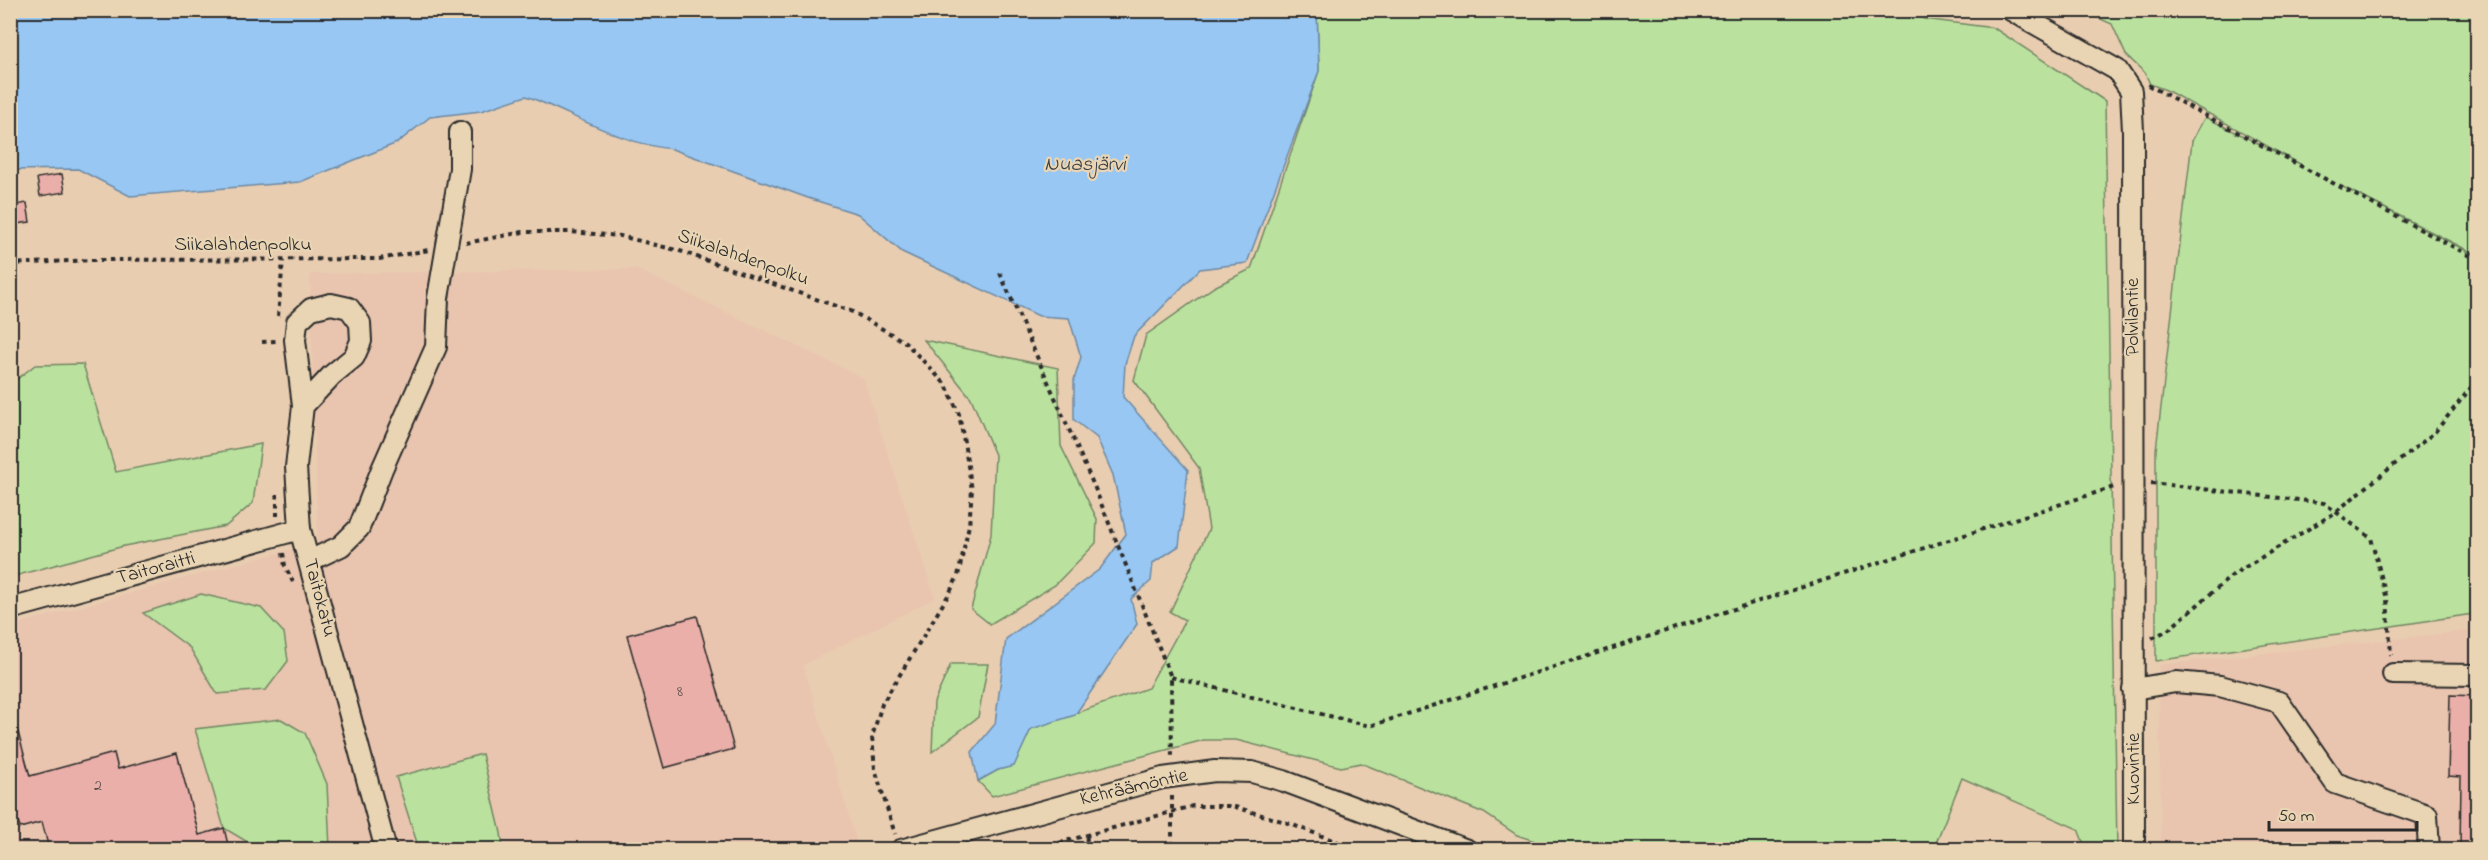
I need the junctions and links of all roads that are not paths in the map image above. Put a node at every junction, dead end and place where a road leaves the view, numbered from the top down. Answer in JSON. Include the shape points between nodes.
{"nodes":[{"id":1,"x":2011,"y":10,"type":"edge"},
{"id":2,"x":460,"y":132,"type":"dead end"},
{"id":3,"x":303,"y":406,"type":"junction"},
{"id":4,"x":300,"y":529,"type":"junction"},
{"id":5,"x":309,"y":561,"type":"junction"},
{"id":6,"x":10,"y":609,"type":"edge"},
{"id":7,"x":2393,"y":674,"type":"road end"},
{"id":8,"x":2478,"y":675,"type":"edge"},
{"id":9,"x":2133,"y":689,"type":"junction"},
{"id":10,"x":899,"y":844,"type":"edge"},
{"id":11,"x":386,"y":849,"type":"edge"},
{"id":12,"x":1467,"y":849,"type":"edge"},
{"id":13,"x":2134,"y":849,"type":"edge"},
{"id":14,"x":2429,"y":849,"type":"edge"}],
"edges":[{"from":1,"to":9,"type":"street","name":"Polvilantie","via":[[2116,69],[2131,91]]},
{"from":2,"to":5,"type":"street","via":[[460,169],[438,298],[436,347],[359,528],[341,546]]},
{"from":3,"to":3,"type":"street","name":"Taitokatu","via":[[295,340],[297,322],[310,309],[331,304],[349,308],[360,323],[361,341],[354,357]]},
{"from":3,"to":4,"type":"street","name":"Taitokatu","via":[[296,467]]},
{"from":4,"to":5,"type":"street","name":"Taitokatu"},
{"from":4,"to":6,"type":"street","name":"Taitoraitti"},
{"from":5,"to":11,"type":"street","name":"Taitokatu"},
{"from":7,"to":8,"type":"street"},
{"from":9,"to":13,"type":"street","name":"Kuovintie"},
{"from":9,"to":14,"type":"street","via":[[2176,682],[2220,686],[2279,702],[2335,783],[2427,816]]},
{"from":10,"to":12,"type":"street","name":"Kehräämöntie","via":[[1172,776],[1215,771],[1252,772],[1284,781]]}]}
